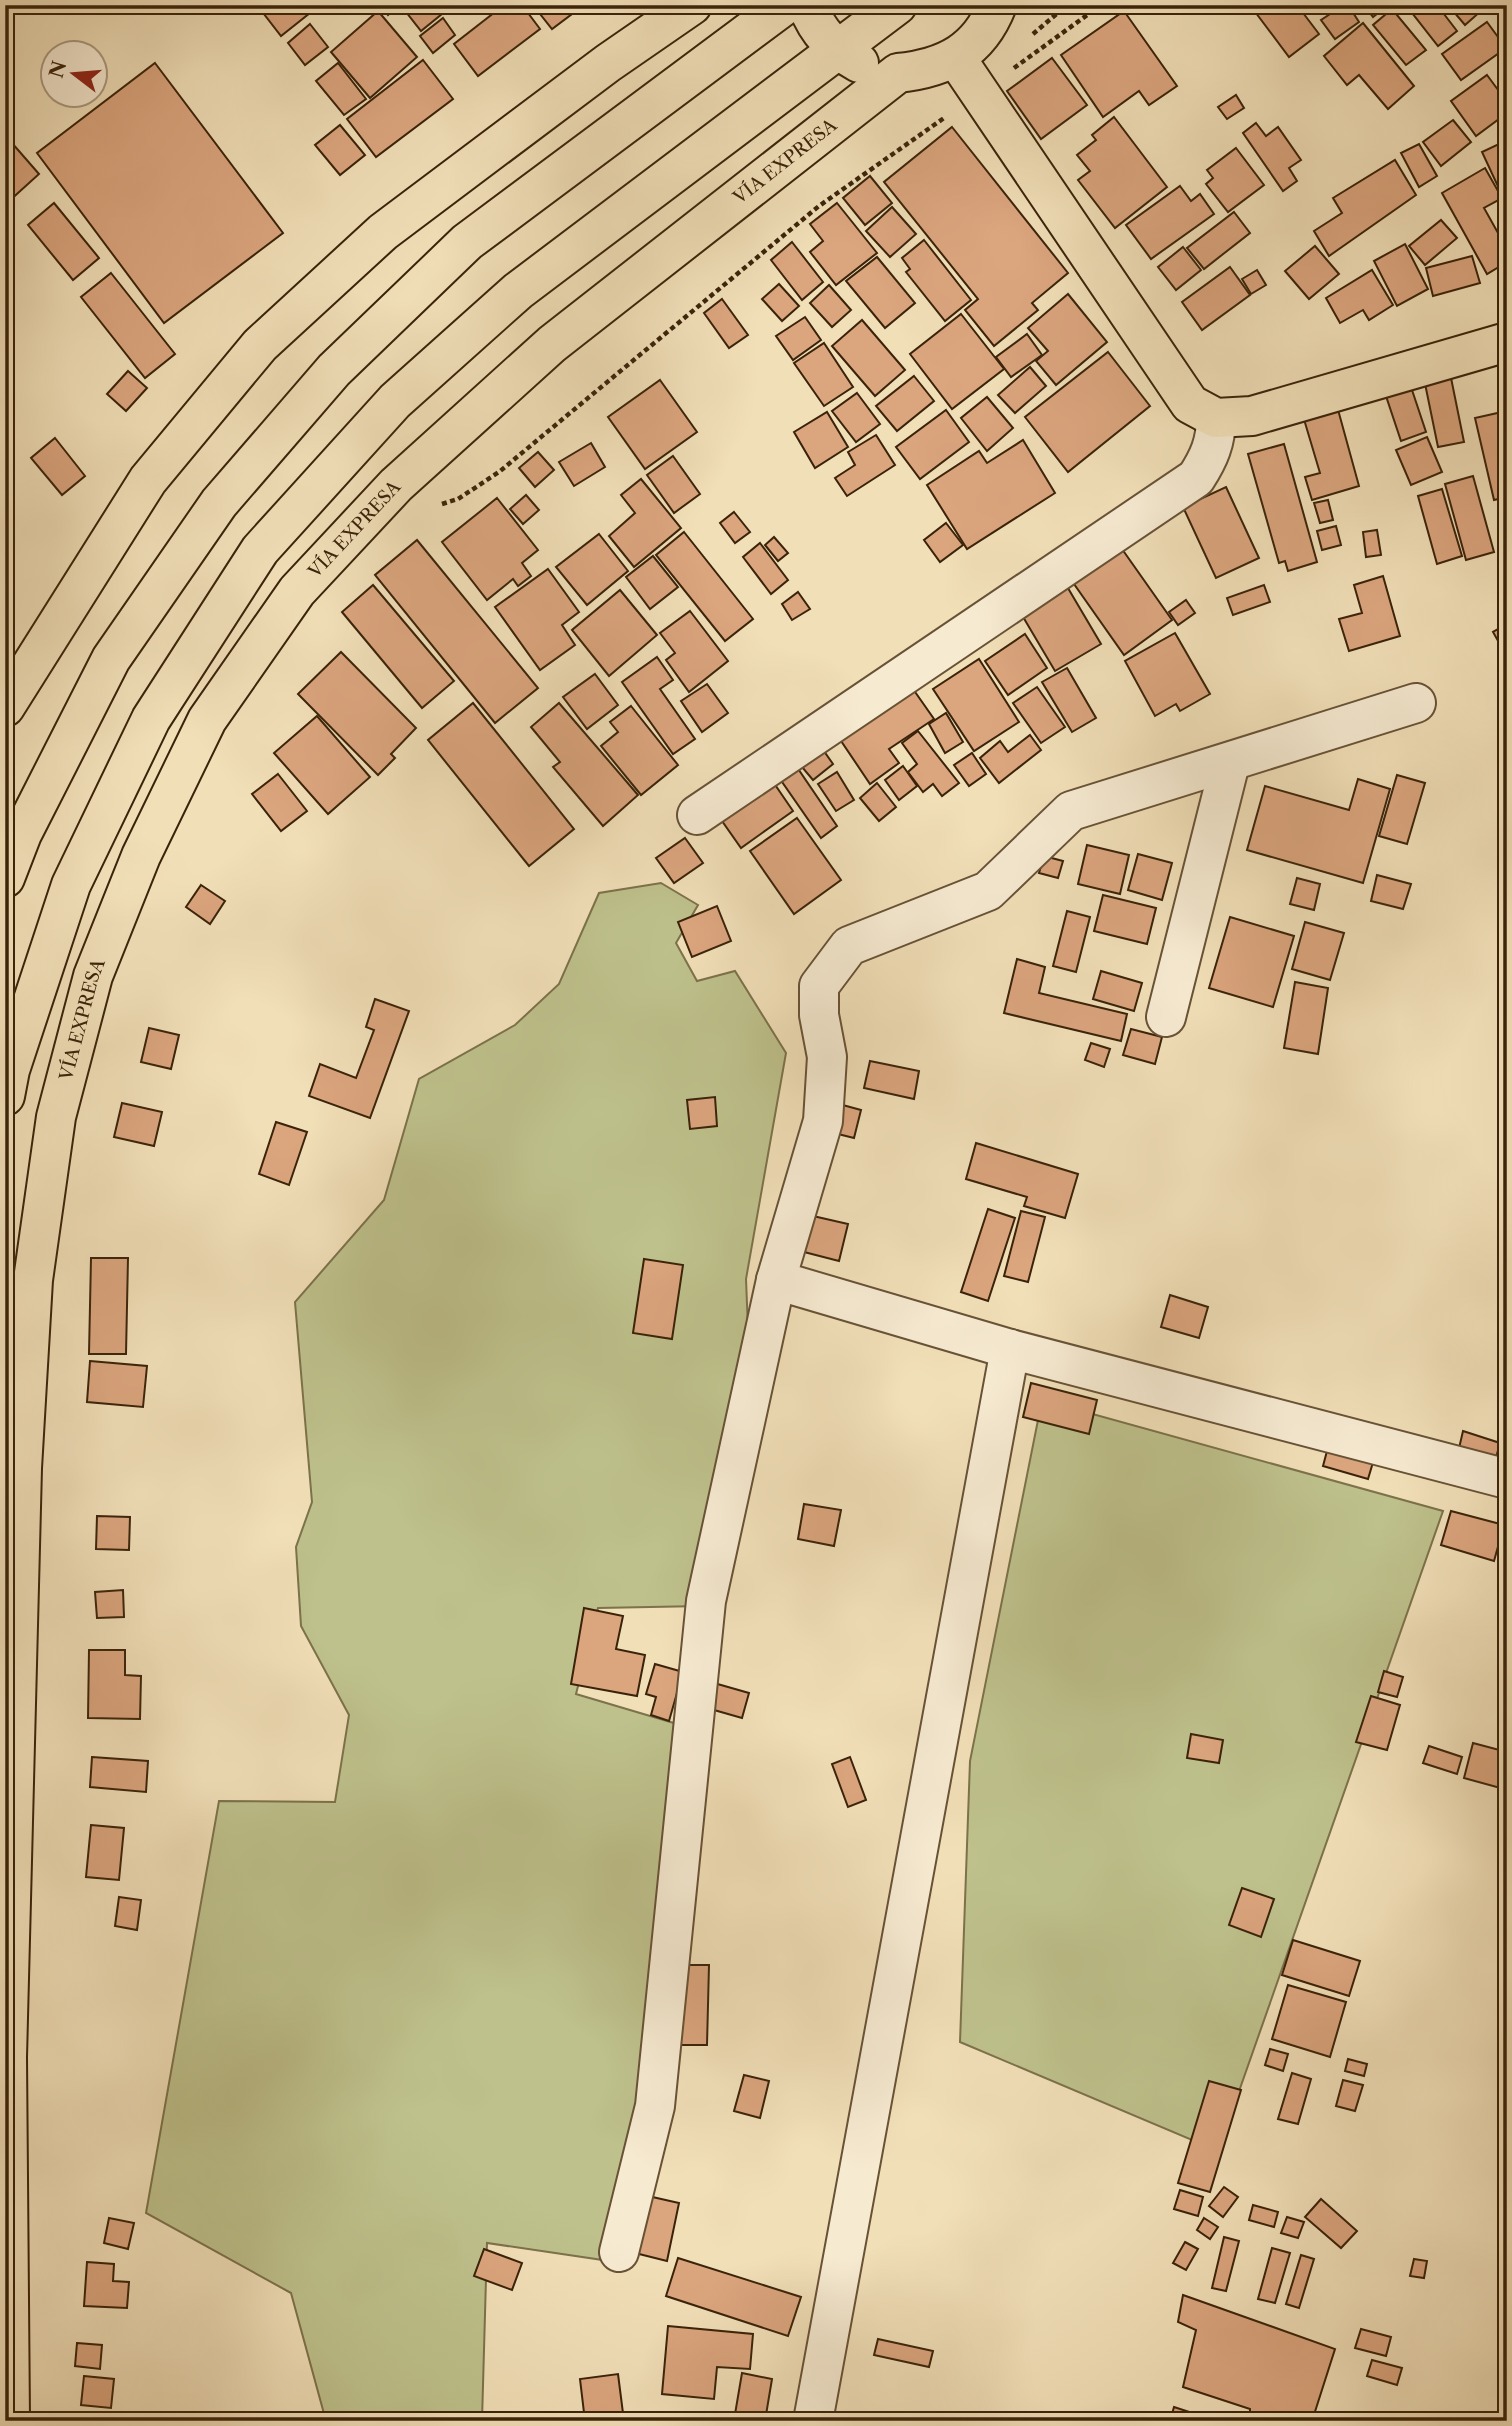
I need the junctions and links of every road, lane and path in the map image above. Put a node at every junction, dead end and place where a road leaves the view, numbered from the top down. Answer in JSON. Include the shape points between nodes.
{"nodes":[{"id":1,"x":692,"y":5,"type":"edge"},
{"id":2,"x":785,"y":5,"type":"edge"},
{"id":3,"x":807,"y":5,"type":"edge"},
{"id":4,"x":897,"y":5,"type":"edge"},
{"id":5,"x":997,"y":5,"type":"edge"},
{"id":6,"x":1101,"y":5,"type":"edge"},
{"id":7,"x":837,"y":51,"type":"junction"},
{"id":8,"x":956,"y":58,"type":"junction"},
{"id":9,"x":898,"y":73,"type":"junction"},
{"id":10,"x":979,"y":94,"type":"junction"},
{"id":11,"x":1507,"y":342,"type":"edge"},
{"id":12,"x":1216,"y":418,"type":"junction"},
{"id":13,"x":433,"y":508,"type":"dead end"},
{"id":14,"x":1416,"y":704,"type":"dead end"},
{"id":15,"x":5,"y":707,"type":"edge"},
{"id":16,"x":1230,"y":763,"type":"junction"},
{"id":17,"x":697,"y":815,"type":"dead end"},
{"id":18,"x":5,"y":878,"type":"edge"},
{"id":19,"x":1166,"y":1017,"type":"dead end"},
{"id":20,"x":5,"y":1096,"type":"edge"},
{"id":21,"x":776,"y":1280,"type":"junction"},
{"id":22,"x":1010,"y":1349,"type":"junction"},
{"id":23,"x":1507,"y":1479,"type":"edge"},
{"id":24,"x":619,"y":2252,"type":"dead end"},
{"id":25,"x":10,"y":2421,"type":"edge"},
{"id":26,"x":813,"y":2421,"type":"edge"}],
"edges":[{"from":1,"to":15,"type":"main road","via":[[383,232],[260,345],[148,480]]},
{"from":2,"to":18,"type":"main road","via":[[467,242],[334,370],[219,503],[111,659],[22,834]]},
{"from":3,"to":7,"type":"main road","via":[[814,25]]},
{"from":4,"to":7,"type":"main road"},
{"from":5,"to":8,"type":"main road","name":"VÍA EXPRESA","via":[[988,27]]},
{"from":6,"to":10,"type":"path"},
{"from":7,"to":9,"type":"main road","via":[[866,67]]},
{"from":7,"to":20,"type":"main road","via":[[518,291],[395,401],[260,550],[150,719],[71,885]]},
{"from":8,"to":9,"type":"main road","name":"VÍA EXPRESA","via":[[929,69]]},
{"from":8,"to":10,"type":"main road"},
{"from":9,"to":25,"type":"main road","name":"VÍA EXPRESA","via":[[552,344],[396,485],[297,591],[207,720],[142,856],[93,976],[56,1117],[32,1293],[22,1468],[7,2057]]},
{"from":10,"to":12,"type":"main road","via":[[1190,404]]},
{"from":10,"to":13,"type":"path","via":[[819,206],[499,472],[458,499]]},
{"from":11,"to":12,"type":"main road","via":[[1252,416]]},
{"from":12,"to":17,"type":"street","via":[[1210,457],[1196,478]]},
{"from":14,"to":16,"type":"street"},
{"from":16,"to":19,"type":"street"},
{"from":16,"to":21,"type":"street","via":[[1071,811],[988,891],[849,946],[819,986],[827,1057],[823,1121]]},
{"from":21,"to":22,"type":"street"},
{"from":21,"to":24,"type":"street","via":[[706,1601],[655,2106]]},
{"from":22,"to":23,"type":"street"},
{"from":22,"to":26,"type":"street"}]}
